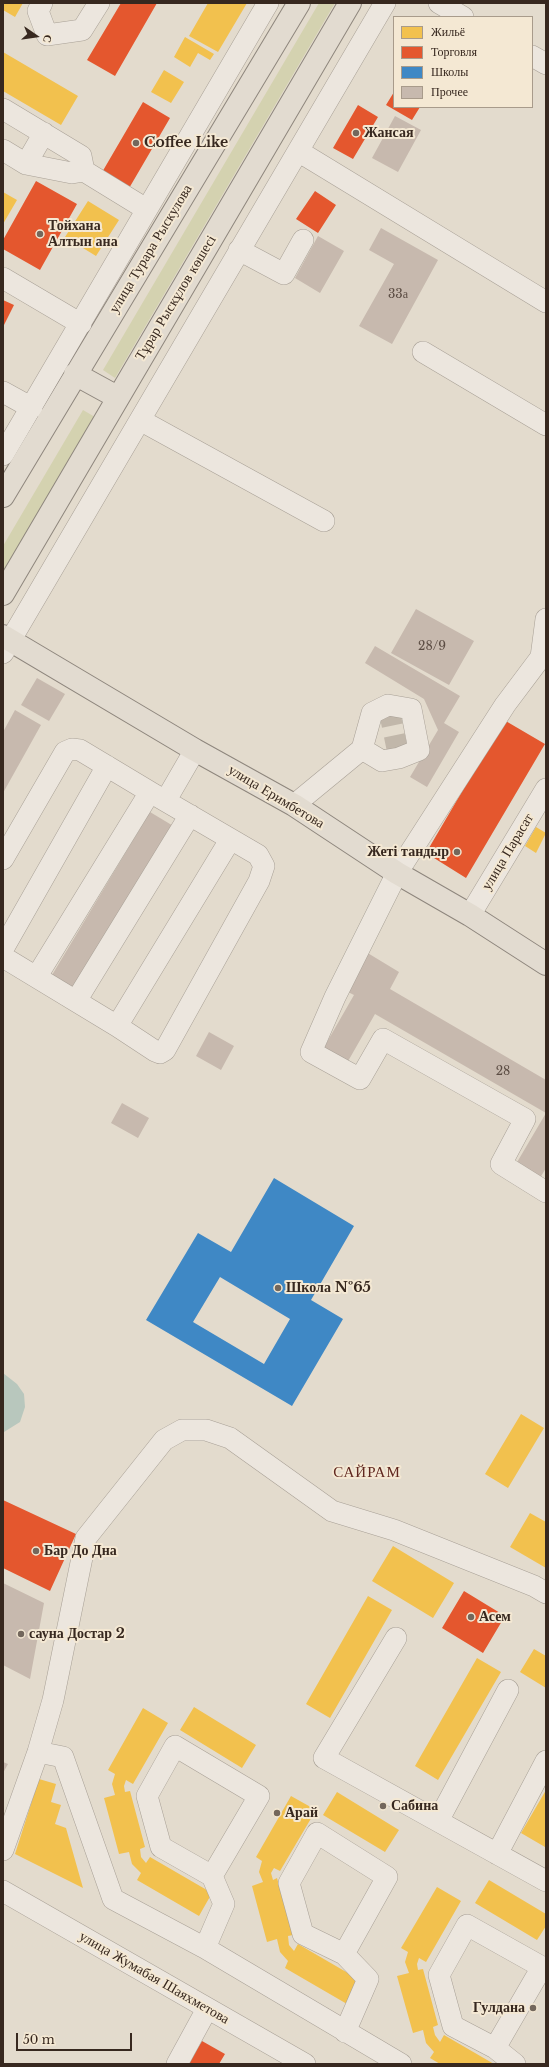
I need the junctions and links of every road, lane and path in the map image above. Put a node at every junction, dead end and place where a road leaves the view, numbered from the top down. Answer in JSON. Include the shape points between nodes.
{"nodes":[{"id":1,"x":42,"y":3,"type":"edge"},
{"id":2,"x":99,"y":3,"type":"edge"},
{"id":3,"x":268,"y":3,"type":"edge"},
{"id":4,"x":299,"y":3,"type":"edge"},
{"id":5,"x":350,"y":3,"type":"edge"},
{"id":6,"x":385,"y":3,"type":"edge"},
{"id":7,"x":439,"y":3,"type":"edge"},
{"id":8,"x":461,"y":16,"type":"edge"},
{"id":9,"x":533,"y":57,"type":"edge"},
{"id":10,"x":546,"y":64,"type":"edge"},
{"id":11,"x":3,"y":109,"type":"edge"},
{"id":12,"x":44,"y":133,"type":"junction"},
{"id":13,"x":3,"y":150,"type":"edge"},
{"id":14,"x":298,"y":151,"type":"junction"},
{"id":15,"x":26,"y":164,"type":"junction"},
{"id":16,"x":84,"y":171,"type":"junction"},
{"id":17,"x":146,"y":209,"type":"junction"},
{"id":18,"x":303,"y":240,"type":"dead end"},
{"id":19,"x":240,"y":250,"type":"junction"},
{"id":20,"x":3,"y":278,"type":"edge"},
{"id":21,"x":546,"y":302,"type":"edge"},
{"id":22,"x":81,"y":324,"type":"junction"},
{"id":23,"x":422,"y":352,"type":"dead end"},
{"id":24,"x":75,"y":374,"type":"junction"},
{"id":25,"x":3,"y":392,"type":"edge"},
{"id":26,"x":117,"y":397,"type":"junction"},
{"id":27,"x":28,"y":415,"type":"junction"},
{"id":28,"x":140,"y":420,"type":"junction"},
{"id":29,"x":546,"y":425,"type":"edge"},
{"id":30,"x":3,"y":455,"type":"edge"},
{"id":31,"x":6,"y":491,"type":"edge"},
{"id":32,"x":324,"y":521,"type":"dead end"},
{"id":33,"x":3,"y":594,"type":"edge"},
{"id":34,"x":546,"y":619,"type":"edge"},
{"id":35,"x":6,"y":643,"type":"edge"},
{"id":36,"x":362,"y":749,"type":"dead end"},
{"id":37,"x":194,"y":750,"type":"junction"},
{"id":38,"x":107,"y":766,"type":"junction"},
{"id":39,"x":546,"y":789,"type":"edge"},
{"id":40,"x":158,"y":796,"type":"junction"},
{"id":41,"x":294,"y":805,"type":"junction"},
{"id":42,"x":190,"y":815,"type":"junction"},
{"id":43,"x":230,"y":840,"type":"junction"},
{"id":44,"x":3,"y":859,"type":"edge"},
{"id":45,"x":397,"y":873,"type":"junction"},
{"id":46,"x":470,"y":916,"type":"junction"},
{"id":47,"x":3,"y":949,"type":"edge"},
{"id":48,"x":3,"y":957,"type":"edge"},
{"id":49,"x":546,"y":964,"type":"edge"},
{"id":50,"x":37,"y":976,"type":"junction"},
{"id":51,"x":76,"y":1001,"type":"junction"},
{"id":52,"x":117,"y":1026,"type":"junction"},
{"id":53,"x":546,"y":1192,"type":"edge"},
{"id":54,"x":546,"y":1594,"type":"edge"},
{"id":55,"x":396,"y":1638,"type":"dead end"},
{"id":56,"x":508,"y":1690,"type":"dead end"},
{"id":57,"x":38,"y":1752,"type":"junction"},
{"id":58,"x":546,"y":1761,"type":"edge"},
{"id":59,"x":438,"y":1821,"type":"junction"},
{"id":60,"x":3,"y":1850,"type":"edge"},
{"id":61,"x":497,"y":1854,"type":"junction"},
{"id":62,"x":212,"y":1876,"type":"junction"},
{"id":63,"x":546,"y":1881,"type":"edge"},
{"id":64,"x":3,"y":1891,"type":"edge"},
{"id":65,"x":205,"y":1948,"type":"junction"},
{"id":66,"x":344,"y":1954,"type":"junction"},
{"id":67,"x":544,"y":1964,"type":"edge"},
{"id":68,"x":207,"y":2009,"type":"junction"},
{"id":69,"x":345,"y":2032,"type":"junction"},
{"id":70,"x":495,"y":2048,"type":"junction"},
{"id":71,"x":177,"y":2064,"type":"edge"},
{"id":72,"x":305,"y":2064,"type":"edge"},
{"id":73,"x":401,"y":2064,"type":"edge"},
{"id":74,"x":515,"y":2064,"type":"edge"}],
"edges":[{"from":1,"to":2,"type":"street","via":[[38,11],[46,35],[82,30]]},
{"from":3,"to":17,"type":"street"},
{"from":4,"to":24,"type":"main road","name":"улица Турара Рыскулова"},
{"from":5,"to":26,"type":"main road","name":"Тұрар Рыскұлов көшесі"},
{"from":6,"to":14,"type":"street"},
{"from":7,"to":8,"type":"street"},
{"from":9,"to":10,"type":"street"},
{"from":11,"to":12,"type":"street"},
{"from":12,"to":15,"type":"street"},
{"from":12,"to":16,"type":"street","via":[[81,156]]},
{"from":13,"to":15,"type":"street"},
{"from":14,"to":19,"type":"street"},
{"from":14,"to":21,"type":"street"},
{"from":15,"to":16,"type":"street","via":[[72,174]]},
{"from":16,"to":17,"type":"street"},
{"from":17,"to":22,"type":"street"},
{"from":18,"to":19,"type":"street","via":[[284,274]]},
{"from":19,"to":28,"type":"street"},
{"from":20,"to":22,"type":"street"},
{"from":22,"to":27,"type":"street"},
{"from":23,"to":29,"type":"street"},
{"from":24,"to":26,"type":"main road"},
{"from":24,"to":31,"type":"main road","name":"улица Турара Рыскулова"},
{"from":25,"to":27,"type":"street"},
{"from":26,"to":33,"type":"main road","name":"Тұрар Рыскұлов көшесі"},
{"from":27,"to":30,"type":"street"},
{"from":27,"to":31,"type":"street"},
{"from":28,"to":32,"type":"street"},
{"from":28,"to":35,"type":"street"},
{"from":34,"to":45,"type":"street","via":[[541,657],[504,705]]},
{"from":35,"to":37,"type":"main road","name":"улица Еримбетова"},
{"from":36,"to":41,"type":"street"},
{"from":37,"to":40,"type":"street"},
{"from":37,"to":41,"type":"main road","name":"улица Еримбетова"},
{"from":38,"to":40,"type":"street"},
{"from":38,"to":44,"type":"street","via":[[80,750],[72,749],[65,752]]},
{"from":38,"to":47,"type":"street"},
{"from":39,"to":46,"type":"street","name":"улица Парасат"},
{"from":40,"to":42,"type":"street"},
{"from":40,"to":50,"type":"street"},
{"from":41,"to":45,"type":"main road","name":"улица Еримбетова"},
{"from":42,"to":43,"type":"street"},
{"from":42,"to":51,"type":"street"},
{"from":43,"to":52,"type":"street"},
{"from":43,"to":52,"type":"street","via":[[258,855],[264,866],[259,881],[165,1050],[160,1053],[154,1051]]},
{"from":45,"to":46,"type":"main road","name":"улица Еримбетова"},
{"from":45,"to":53,"type":"street","via":[[335,997],[311,1052],[360,1079],[383,1039],[525,1119],[501,1164]]},
{"from":46,"to":49,"type":"main road","name":"улица Еримбетова"},
{"from":48,"to":50,"type":"street"},
{"from":50,"to":51,"type":"street"},
{"from":51,"to":52,"type":"street"},
{"from":54,"to":57,"type":"street","via":[[534,1586],[394,1530],[332,1511],[230,1438],[206,1430],[182,1430],[164,1440],[86,1538],[53,1700]]},
{"from":55,"to":59,"type":"street","via":[[324,1758]]},
{"from":56,"to":59,"type":"street"},
{"from":57,"to":60,"type":"street"},
{"from":57,"to":65,"type":"street","via":[[63,1758],[113,1899]]},
{"from":58,"to":61,"type":"street"},
{"from":59,"to":61,"type":"street"},
{"from":61,"to":63,"type":"street"},
{"from":62,"to":62,"type":"street","via":[[161,1847],[147,1796],[175,1746],[259,1796]]},
{"from":62,"to":65,"type":"street","via":[[224,1904]]},
{"from":64,"to":68,"type":"street","name":"улица Жумабая Шаяхметова"},
{"from":65,"to":69,"type":"street"},
{"from":66,"to":66,"type":"street","via":[[303,1934],[289,1882],[317,1833],[387,1877]]},
{"from":66,"to":69,"type":"street","via":[[368,1978]]},
{"from":67,"to":70,"type":"street"},
{"from":67,"to":70,"type":"street","via":[[467,1925],[439,1975],[453,2026]]},
{"from":68,"to":71,"type":"street"},
{"from":68,"to":72,"type":"street","name":"улица Жумабая Шаяхметова"},
{"from":69,"to":73,"type":"street"},
{"from":70,"to":74,"type":"street"}]}
